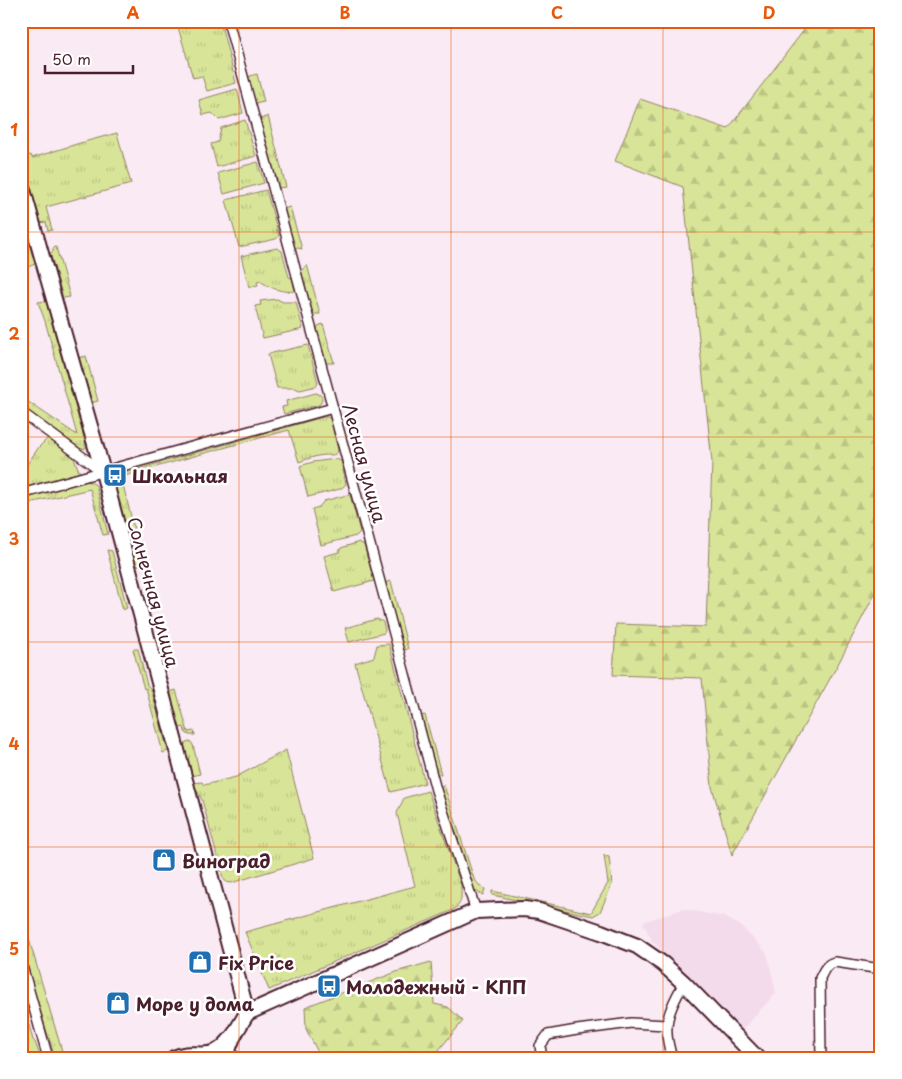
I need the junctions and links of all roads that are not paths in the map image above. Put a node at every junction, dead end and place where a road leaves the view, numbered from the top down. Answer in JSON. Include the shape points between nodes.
{"nodes":[{"id":1,"x":228,"y":21,"type":"edge"},
{"id":2,"x":21,"y":183,"type":"edge"},
{"id":3,"x":333,"y":408,"type":"junction"},
{"id":4,"x":21,"y":412,"type":"edge"},
{"id":5,"x":103,"y":472,"type":"junction"},
{"id":6,"x":21,"y":494,"type":"edge"},
{"id":7,"x":476,"y":911,"type":"junction"},
{"id":8,"x":21,"y":962,"type":"edge"},
{"id":9,"x":881,"y":969,"type":"edge"},
{"id":10,"x":684,"y":983,"type":"junction"},
{"id":11,"x":247,"y":1013,"type":"junction"},
{"id":12,"x":666,"y":1025,"type":"junction"},
{"id":13,"x":234,"y":1036,"type":"junction"},
{"id":14,"x":202,"y":1056,"type":"edge"},
{"id":15,"x":48,"y":1058,"type":"edge"},
{"id":16,"x":174,"y":1058,"type":"edge"},
{"id":17,"x":227,"y":1058,"type":"edge"},
{"id":18,"x":542,"y":1058,"type":"edge"},
{"id":19,"x":672,"y":1058,"type":"edge"},
{"id":20,"x":756,"y":1058,"type":"edge"},
{"id":21,"x":821,"y":1058,"type":"edge"}],
"edges":[{"from":1,"to":3,"type":"street","name":"Лесная улица"},
{"from":2,"to":5,"type":"street","name":"Солнечная улица"},
{"from":3,"to":5,"type":"street"},
{"from":3,"to":7,"type":"street","name":"Лесная улица","via":[[436,790]]},
{"from":4,"to":5,"type":"street"},
{"from":5,"to":6,"type":"street"},
{"from":5,"to":11,"type":"street","name":"Солнечная улица"},
{"from":7,"to":10,"type":"street","via":[[539,911],[601,932],[637,946]]},
{"from":7,"to":11,"type":"street"},
{"from":8,"to":15,"type":"street"},
{"from":9,"to":21,"type":"street","via":[[836,962],[825,968],[820,978]]},
{"from":10,"to":12,"type":"street"},
{"from":10,"to":20,"type":"street"},
{"from":11,"to":13,"type":"street"},
{"from":12,"to":18,"type":"street","via":[[631,1023],[548,1036],[540,1046]]},
{"from":12,"to":19,"type":"street"},
{"from":13,"to":14,"type":"street","via":[[224,1047]]},
{"from":13,"to":17,"type":"street"},
{"from":14,"to":16,"type":"street","via":[[183,1054]]}]}
